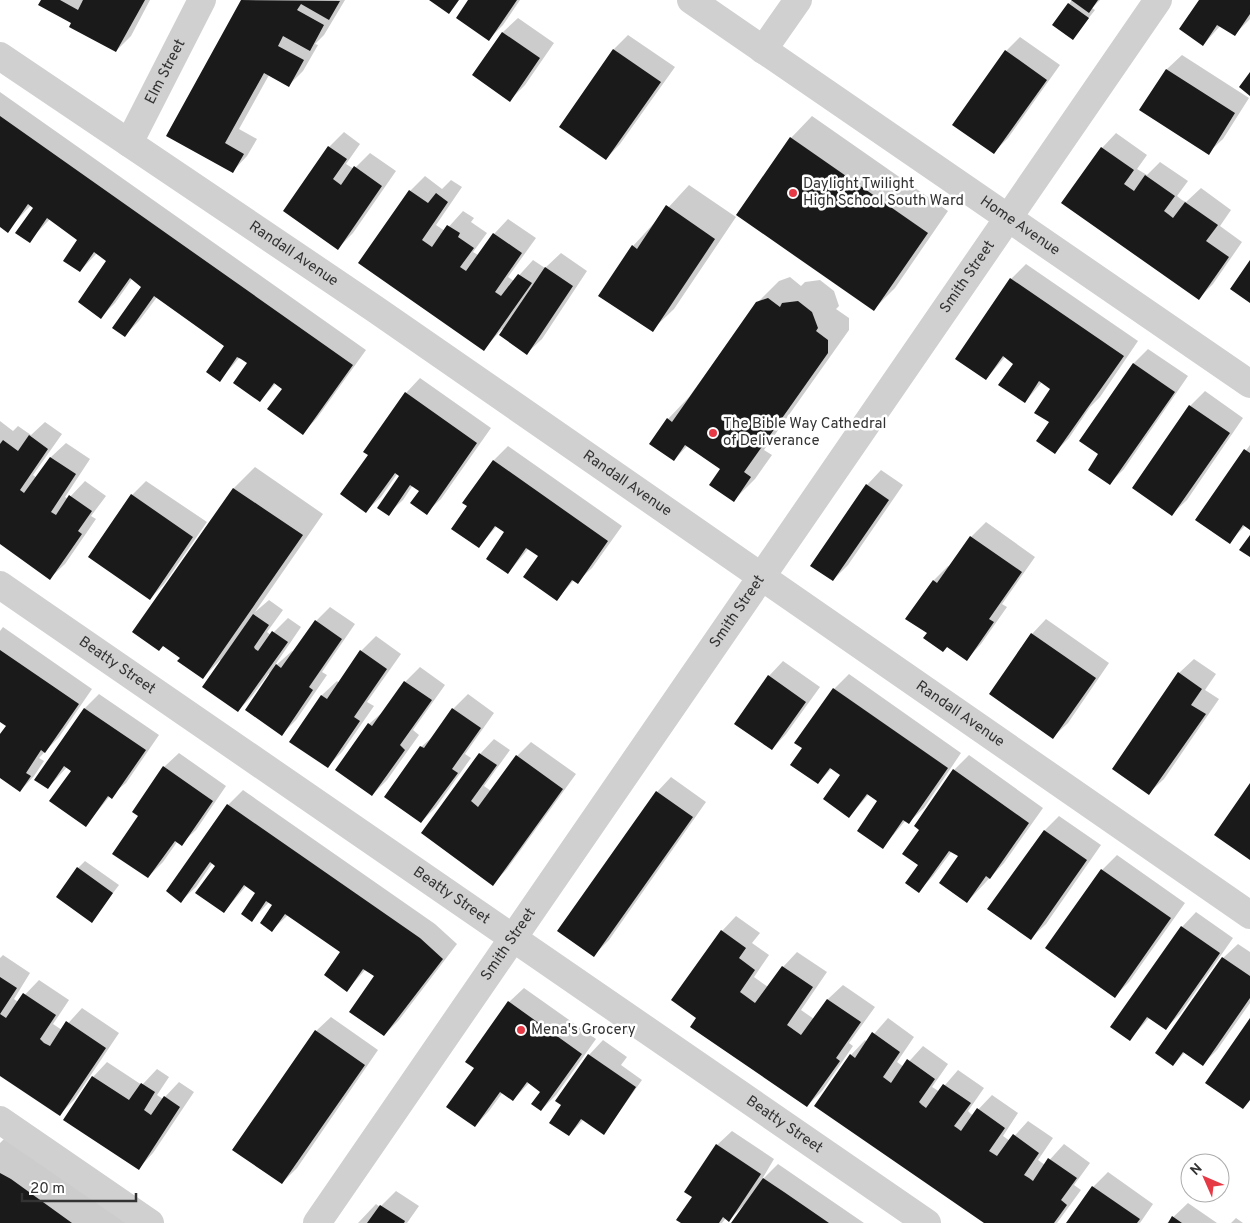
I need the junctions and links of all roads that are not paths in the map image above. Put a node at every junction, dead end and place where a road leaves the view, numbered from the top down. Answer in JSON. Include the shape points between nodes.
{"nodes":[{"id":1,"x":202,"y":0,"type":"edge"},
{"id":2,"x":692,"y":0,"type":"edge"},
{"id":3,"x":798,"y":0,"type":"edge"},
{"id":4,"x":1158,"y":0,"type":"edge"},
{"id":5,"x":763,"y":50,"type":"junction"},
{"id":6,"x":0,"y":56,"type":"edge"},
{"id":7,"x":129,"y":143,"type":"junction"},
{"id":8,"x":1009,"y":218,"type":"junction"},
{"id":9,"x":1250,"y":384,"type":"edge"},
{"id":10,"x":759,"y":577,"type":"junction"},
{"id":11,"x":0,"y":585,"type":"edge"},
{"id":12,"x":1250,"y":915,"type":"edge"},
{"id":13,"x":514,"y":938,"type":"junction"},
{"id":14,"x":0,"y":1120,"type":"edge"},
{"id":15,"x":150,"y":1223,"type":"edge"},
{"id":16,"x":317,"y":1223,"type":"edge"},
{"id":17,"x":927,"y":1223,"type":"edge"}],
"edges":[{"from":1,"to":7,"type":"street","name":"Elm Street"},
{"from":2,"to":5,"type":"street","name":"Home Avenue"},
{"from":3,"to":5,"type":"street"},
{"from":4,"to":8,"type":"street","name":"Smith Street"},
{"from":5,"to":8,"type":"street","name":"Home Avenue"},
{"from":6,"to":7,"type":"street","name":"Randall Avenue"},
{"from":7,"to":10,"type":"street","name":"Randall Avenue","via":[[375,309]]},
{"from":8,"to":9,"type":"street","name":"Home Avenue"},
{"from":8,"to":10,"type":"street","name":"Smith Street"},
{"from":10,"to":12,"type":"street","name":"Randall Avenue"},
{"from":10,"to":13,"type":"street","name":"Smith Street"},
{"from":11,"to":13,"type":"street","name":"Beatty Street"},
{"from":13,"to":16,"type":"street","name":"Smith Street"},
{"from":13,"to":17,"type":"street","name":"Beatty Street"},
{"from":14,"to":15,"type":"street"}]}
